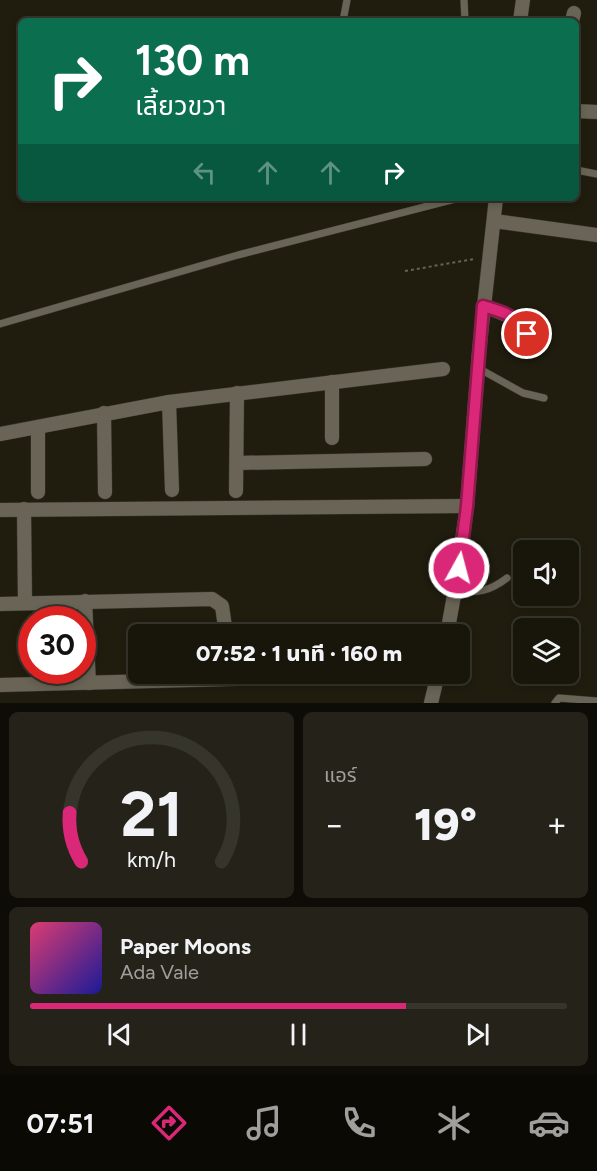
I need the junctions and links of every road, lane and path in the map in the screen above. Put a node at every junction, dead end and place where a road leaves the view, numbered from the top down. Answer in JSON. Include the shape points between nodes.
{"nodes":[{"id":1,"x":347,"y":0,"type":"edge"},
{"id":2,"x":464,"y":0,"type":"edge"},
{"id":3,"x":523,"y":0,"type":"edge"},
{"id":4,"x":344,"y":18,"type":"edge"},
{"id":5,"x":465,"y":18,"type":"edge"},
{"id":6,"x":520,"y":18,"type":"edge"},
{"id":7,"x":579,"y":111,"type":"edge"},
{"id":8,"x":597,"y":112,"type":"edge"},
{"id":9,"x":579,"y":171,"type":"edge"},
{"id":10,"x":597,"y":174,"type":"edge"},
{"id":11,"x":447,"y":201,"type":"edge"},
{"id":12,"x":496,"y":201,"type":"edge"},
{"id":13,"x":494,"y":221,"type":"junction"},
{"id":14,"x":597,"y":235,"type":"edge"},
{"id":15,"x":489,"y":259,"type":"junction"},
{"id":16,"x":405,"y":271,"type":"dead end"},
{"id":17,"x":483,"y":306,"type":"junction"},
{"id":18,"x":0,"y":324,"type":"edge"},
{"id":19,"x":537,"y":348,"type":"dead end"},
{"id":20,"x":478,"y":368,"type":"junction"},
{"id":21,"x":443,"y":369,"type":"dead end"},
{"id":22,"x":332,"y":382,"type":"junction"},
{"id":23,"x":237,"y":393,"type":"junction"},
{"id":24,"x":543,"y":398,"type":"dead end"},
{"id":25,"x":170,"y":402,"type":"junction"},
{"id":26,"x":104,"y":414,"type":"junction"},
{"id":27,"x":38,"y":428,"type":"junction"},
{"id":28,"x":0,"y":434,"type":"edge"},
{"id":29,"x":332,"y":438,"type":"dead end"},
{"id":30,"x":425,"y":459,"type":"dead end"},
{"id":31,"x":237,"y":463,"type":"junction"},
{"id":32,"x":172,"y":490,"type":"dead end"},
{"id":33,"x":38,"y":492,"type":"dead end"},
{"id":34,"x":105,"y":492,"type":"dead end"},
{"id":35,"x":236,"y":492,"type":"dead end"},
{"id":36,"x":461,"y":506,"type":"junction"},
{"id":37,"x":24,"y":509,"type":"junction"},
{"id":38,"x":0,"y":510,"type":"edge"},
{"id":39,"x":507,"y":578,"type":"dead end"},
{"id":40,"x":455,"y":590,"type":"junction"},
{"id":41,"x":85,"y":602,"type":"junction"},
{"id":42,"x":25,"y":603,"type":"junction"},
{"id":43,"x":0,"y":604,"type":"edge"},
{"id":44,"x":85,"y":606,"type":"edge"},
{"id":45,"x":225,"y":624,"type":"edge"},
{"id":46,"x":449,"y":624,"type":"edge"},
{"id":47,"x":128,"y":681,"type":"edge"},
{"id":48,"x":96,"y":683,"type":"edge"},
{"id":49,"x":59,"y":684,"type":"edge"},
{"id":50,"x":436,"y":684,"type":"edge"},
{"id":51,"x":0,"y":686,"type":"edge"},
{"id":52,"x":597,"y":701,"type":"edge"},
{"id":53,"x":431,"y":703,"type":"edge"},
{"id":54,"x":555,"y":703,"type":"edge"}],
"edges":[{"from":1,"to":4,"type":"lane"},
{"from":2,"to":5,"type":"lane"},
{"from":3,"to":6,"type":"street"},
{"from":7,"to":8,"type":"street"},
{"from":9,"to":10,"type":"lane"},
{"from":11,"to":18,"type":"lane","via":[[238,255]]},
{"from":12,"to":13,"type":"street"},
{"from":13,"to":14,"type":"street"},
{"from":13,"to":15,"type":"street"},
{"from":15,"to":16,"type":"path"},
{"from":15,"to":17,"type":"street"},
{"from":17,"to":19,"type":"street","via":[[517,320]]},
{"from":17,"to":20,"type":"street"},
{"from":20,"to":24,"type":"lane","via":[[523,393]]},
{"from":20,"to":36,"type":"street"},
{"from":21,"to":22,"type":"street"},
{"from":22,"to":23,"type":"street"},
{"from":22,"to":29,"type":"street"},
{"from":23,"to":25,"type":"street"},
{"from":23,"to":31,"type":"street"},
{"from":25,"to":26,"type":"street"},
{"from":25,"to":32,"type":"street"},
{"from":26,"to":27,"type":"street"},
{"from":26,"to":34,"type":"street"},
{"from":27,"to":28,"type":"street"},
{"from":27,"to":33,"type":"street"},
{"from":30,"to":31,"type":"street"},
{"from":31,"to":35,"type":"street"},
{"from":36,"to":37,"type":"street"},
{"from":36,"to":40,"type":"street"},
{"from":37,"to":38,"type":"street"},
{"from":37,"to":42,"type":"street"},
{"from":39,"to":40,"type":"lane","via":[[486,591]]},
{"from":40,"to":46,"type":"street"},
{"from":41,"to":42,"type":"street"},
{"from":41,"to":44,"type":"street"},
{"from":41,"to":45,"type":"street","via":[[212,599],[222,606]]},
{"from":42,"to":43,"type":"street"},
{"from":47,"to":48,"type":"street"},
{"from":49,"to":51,"type":"street"},
{"from":50,"to":53,"type":"street"},
{"from":52,"to":54,"type":"lane","via":[[566,697]]}]}
